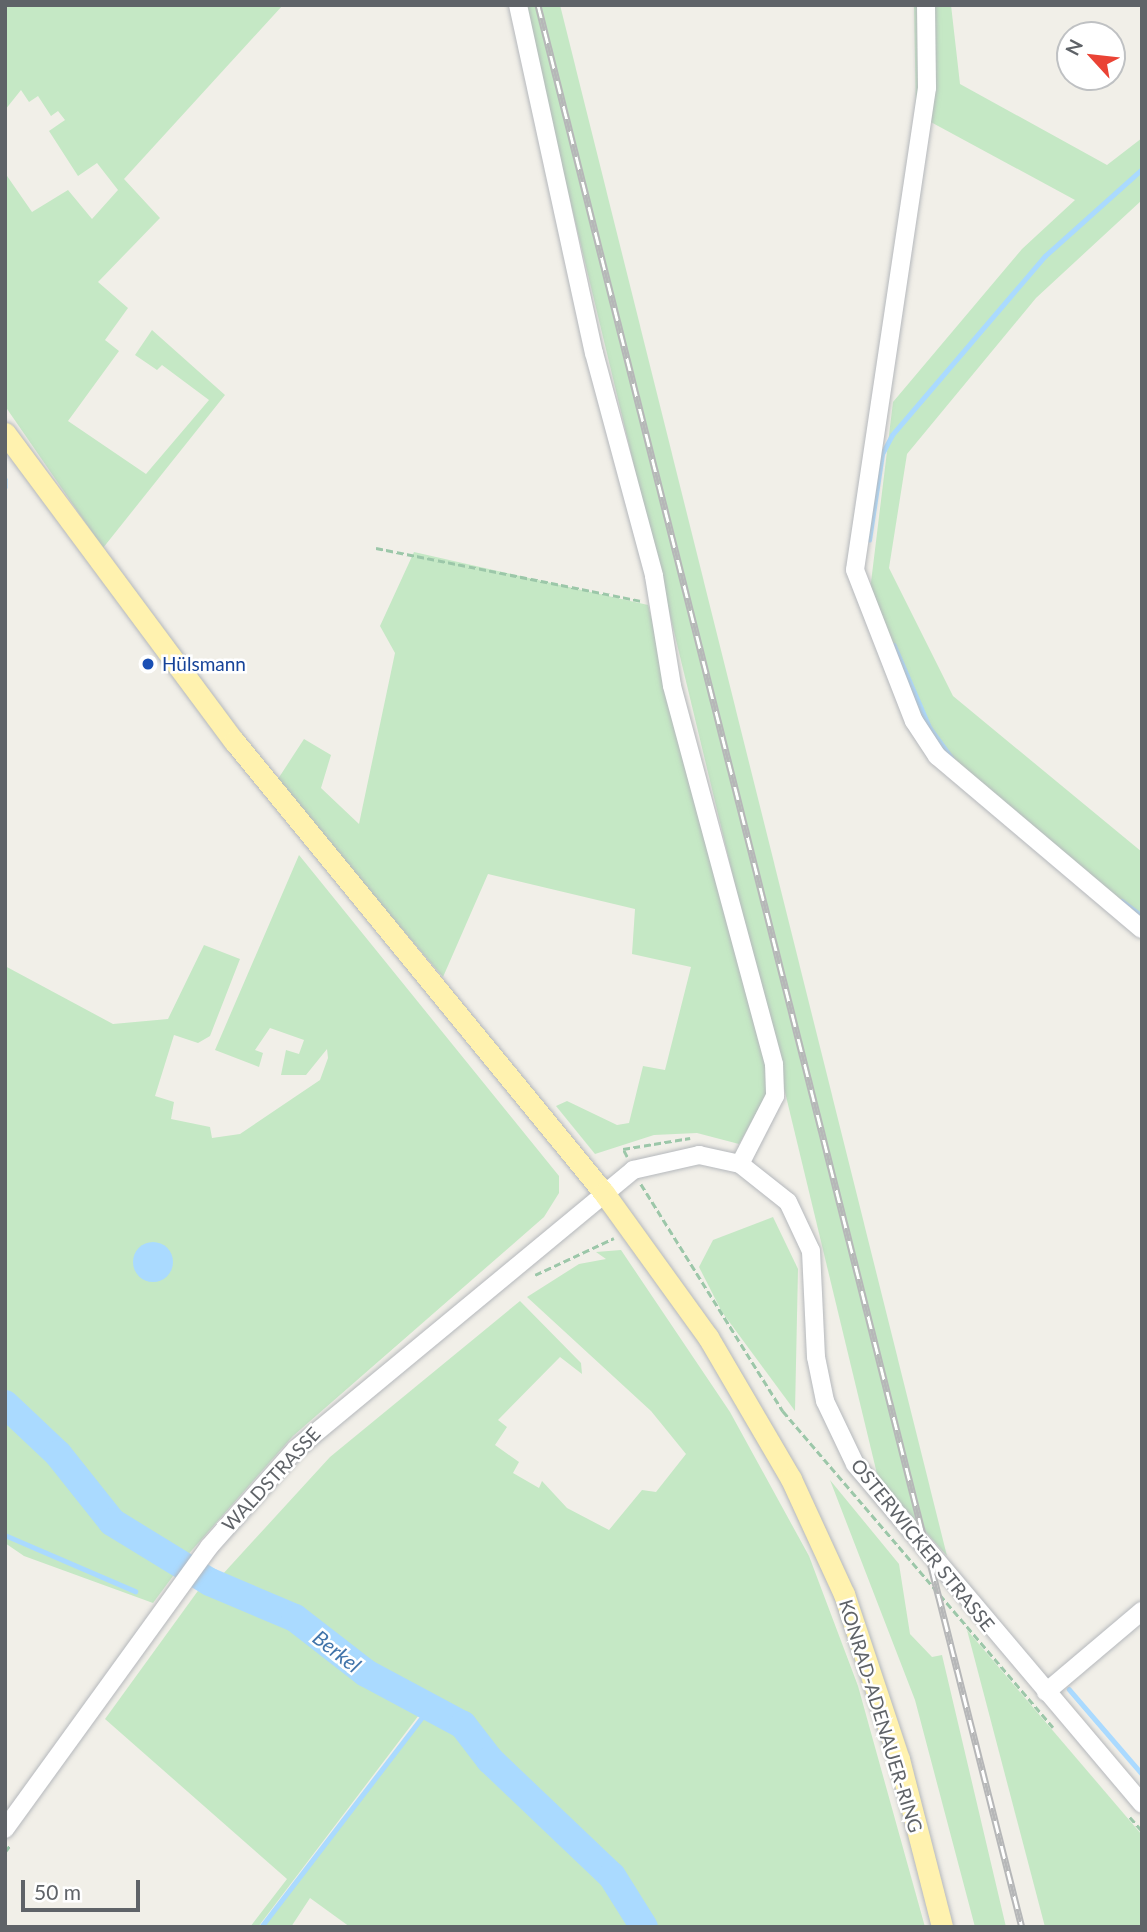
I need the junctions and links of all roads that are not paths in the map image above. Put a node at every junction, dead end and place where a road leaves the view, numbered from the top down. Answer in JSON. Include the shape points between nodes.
{"nodes":[{"id":1,"x":518,"y":5,"type":"edge"},
{"id":2,"x":926,"y":5,"type":"edge"},
{"id":3,"x":5,"y":433,"type":"edge"},
{"id":4,"x":1142,"y":929,"type":"edge"},
{"id":5,"x":740,"y":1164,"type":"junction"},
{"id":6,"x":604,"y":1192,"type":"junction"},
{"id":7,"x":1142,"y":1611,"type":"edge"},
{"id":8,"x":1046,"y":1692,"type":"junction"},
{"id":9,"x":1142,"y":1804,"type":"edge"},
{"id":10,"x":5,"y":1829,"type":"edge"},
{"id":11,"x":942,"y":1927,"type":"edge"}],
"edges":[{"from":1,"to":5,"type":"street","via":[[594,353],[657,600],[672,686],[775,1064],[775,1096]]},
{"from":2,"to":4,"type":"street","via":[[927,88],[855,570],[914,721],[937,757]]},
{"from":3,"to":6,"type":"main road","name":"KONRAD-ADENAUER-RING","via":[[234,741]]},
{"from":5,"to":6,"type":"street","name":"OSTERWICKER STRASSE","via":[[711,1156],[673,1157],[633,1170]]},
{"from":5,"to":8,"type":"street","name":"OSTERWICKER STRASSE","via":[[777,1190],[807,1238],[820,1379],[855,1464]]},
{"from":6,"to":10,"type":"street","name":"WALDSTRASSE","via":[[324,1423],[209,1547]]},
{"from":6,"to":11,"type":"main road","name":"KONRAD-ADENAUER-RING","via":[[747,1400],[824,1547],[899,1759]]},
{"from":7,"to":8,"type":"street"},
{"from":8,"to":9,"type":"street","name":"OSTERWICKER STRASSE"}]}
